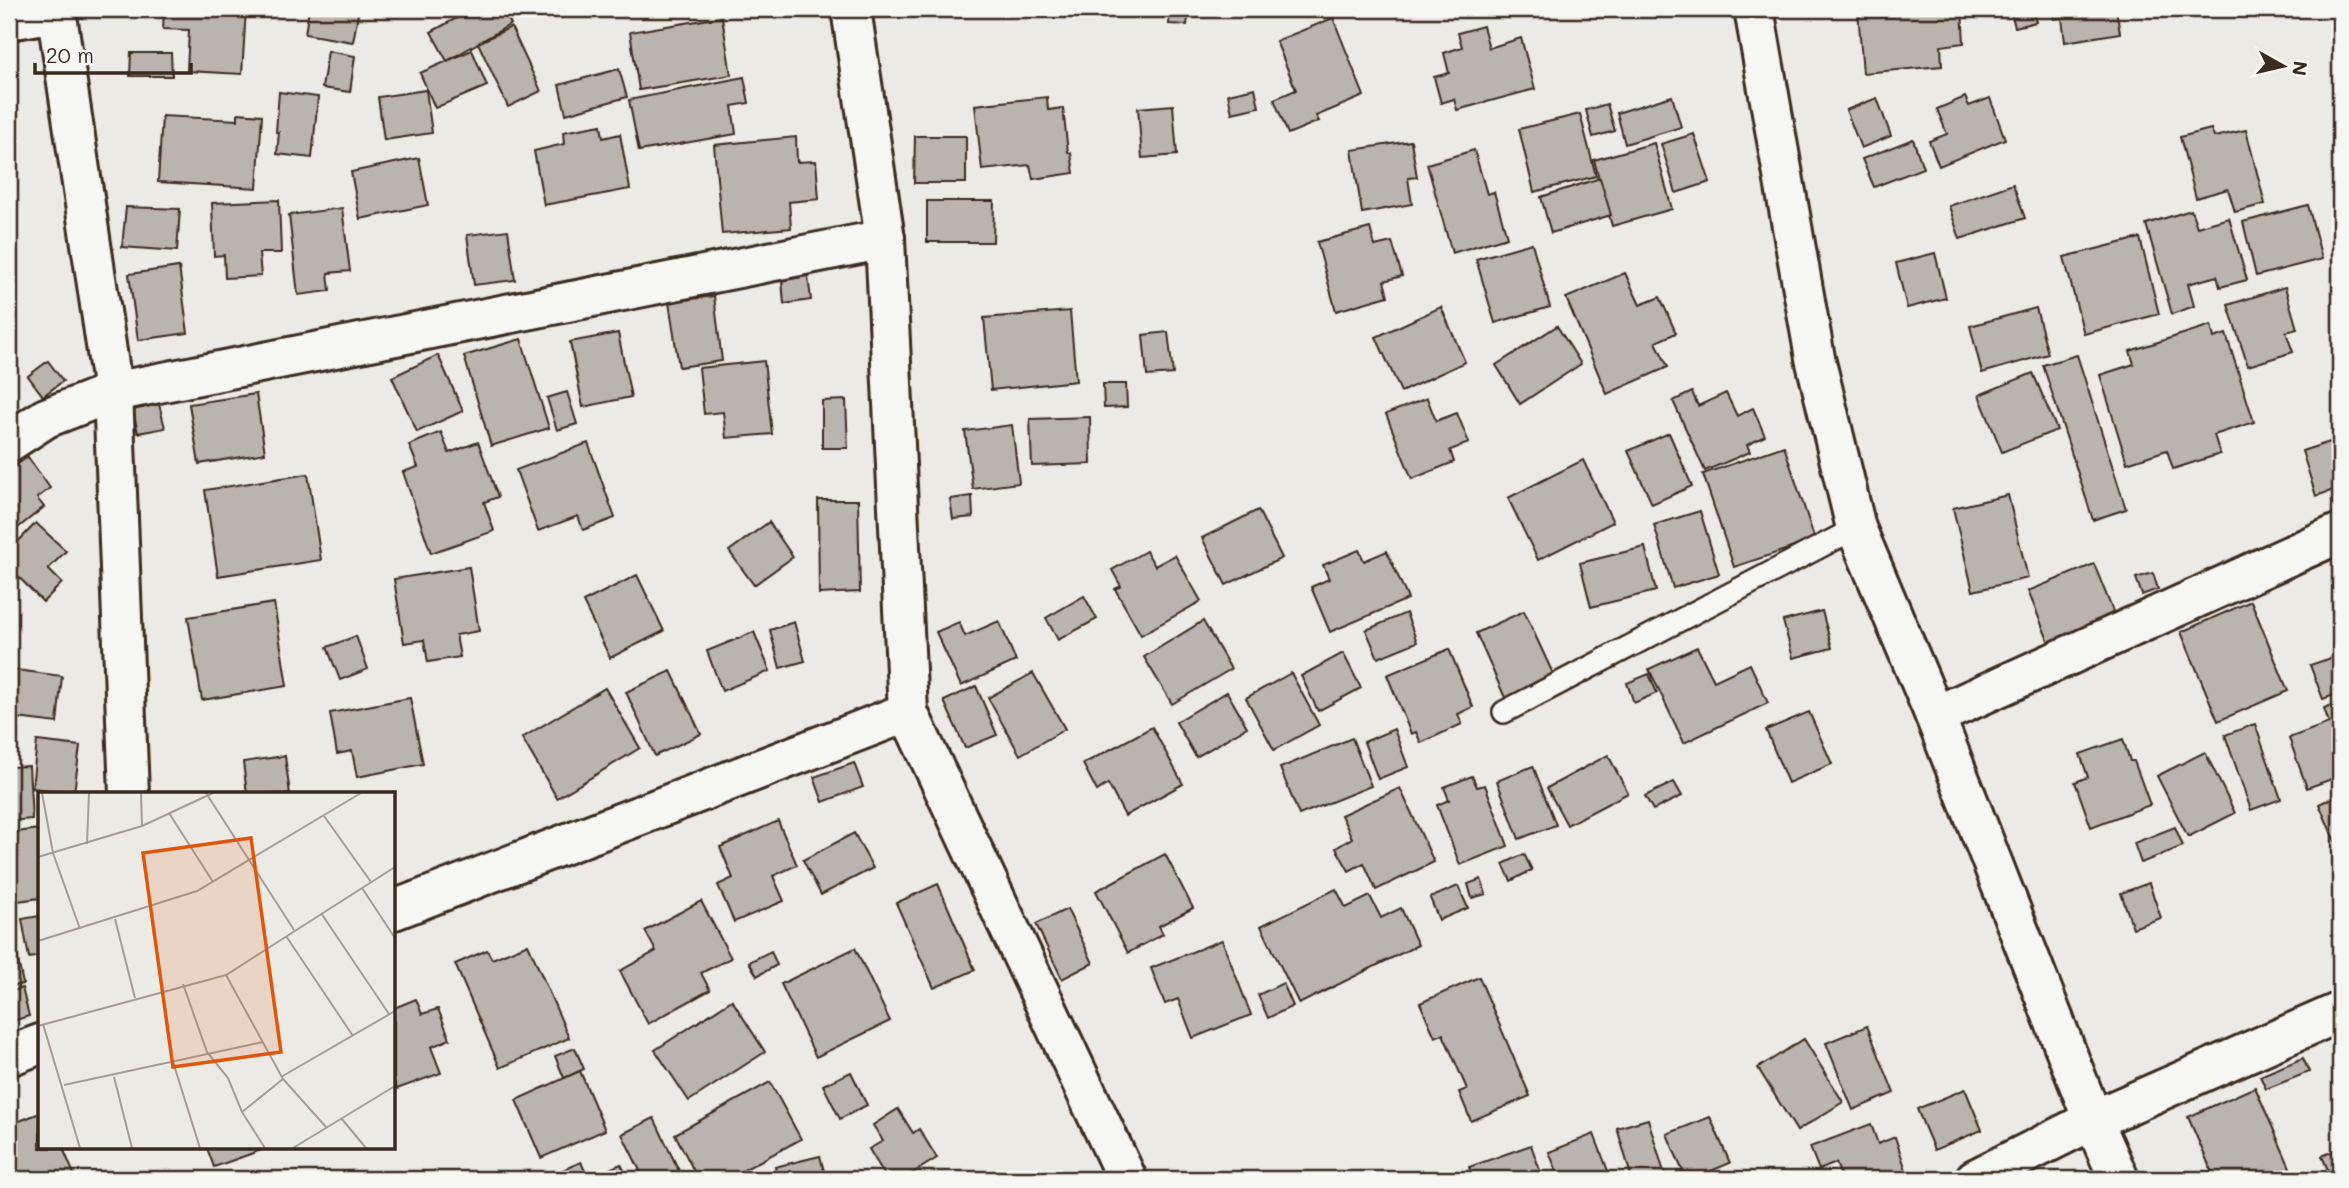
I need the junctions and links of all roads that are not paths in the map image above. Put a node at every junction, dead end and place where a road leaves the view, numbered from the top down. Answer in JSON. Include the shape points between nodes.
{"nodes":[{"id":1,"x":852,"y":9,"type":"edge"},
{"id":2,"x":1754,"y":9,"type":"edge"},
{"id":3,"x":56,"y":10,"type":"edge"},
{"id":4,"x":9,"y":20,"type":"edge"},
{"id":5,"x":885,"y":239,"type":"junction"},
{"id":6,"x":113,"y":393,"type":"junction"},
{"id":7,"x":9,"y":442,"type":"edge"},
{"id":8,"x":1856,"y":528,"type":"junction"},
{"id":9,"x":2340,"y":533,"type":"edge"},
{"id":10,"x":908,"y":712,"type":"junction"},
{"id":11,"x":1504,"y":712,"type":"dead end"},
{"id":12,"x":1935,"y":716,"type":"junction"},
{"id":13,"x":129,"y":792,"type":"edge"},
{"id":14,"x":396,"y":909,"type":"edge"},
{"id":15,"x":2340,"y":1012,"type":"edge"},
{"id":16,"x":38,"y":1045,"type":"edge"},
{"id":17,"x":9,"y":1056,"type":"edge"},
{"id":18,"x":2093,"y":1120,"type":"junction"},
{"id":19,"x":1127,"y":1179,"type":"edge"},
{"id":20,"x":1975,"y":1179,"type":"edge"},
{"id":21,"x":2119,"y":1179,"type":"edge"}],
"edges":[{"from":1,"to":5,"type":"street"},
{"from":2,"to":8,"type":"street","via":[[1815,358]]},
{"from":3,"to":4,"type":"street"},
{"from":3,"to":6,"type":"street"},
{"from":5,"to":6,"type":"street"},
{"from":5,"to":10,"type":"street"},
{"from":6,"to":7,"type":"street","via":[[47,418]]},
{"from":6,"to":13,"type":"street"},
{"from":8,"to":11,"type":"lane"},
{"from":8,"to":12,"type":"street"},
{"from":9,"to":12,"type":"street"},
{"from":10,"to":14,"type":"street"},
{"from":10,"to":19,"type":"street"},
{"from":12,"to":18,"type":"street"},
{"from":15,"to":18,"type":"street"},
{"from":16,"to":17,"type":"street"},
{"from":18,"to":20,"type":"street"},
{"from":18,"to":21,"type":"street"}]}
